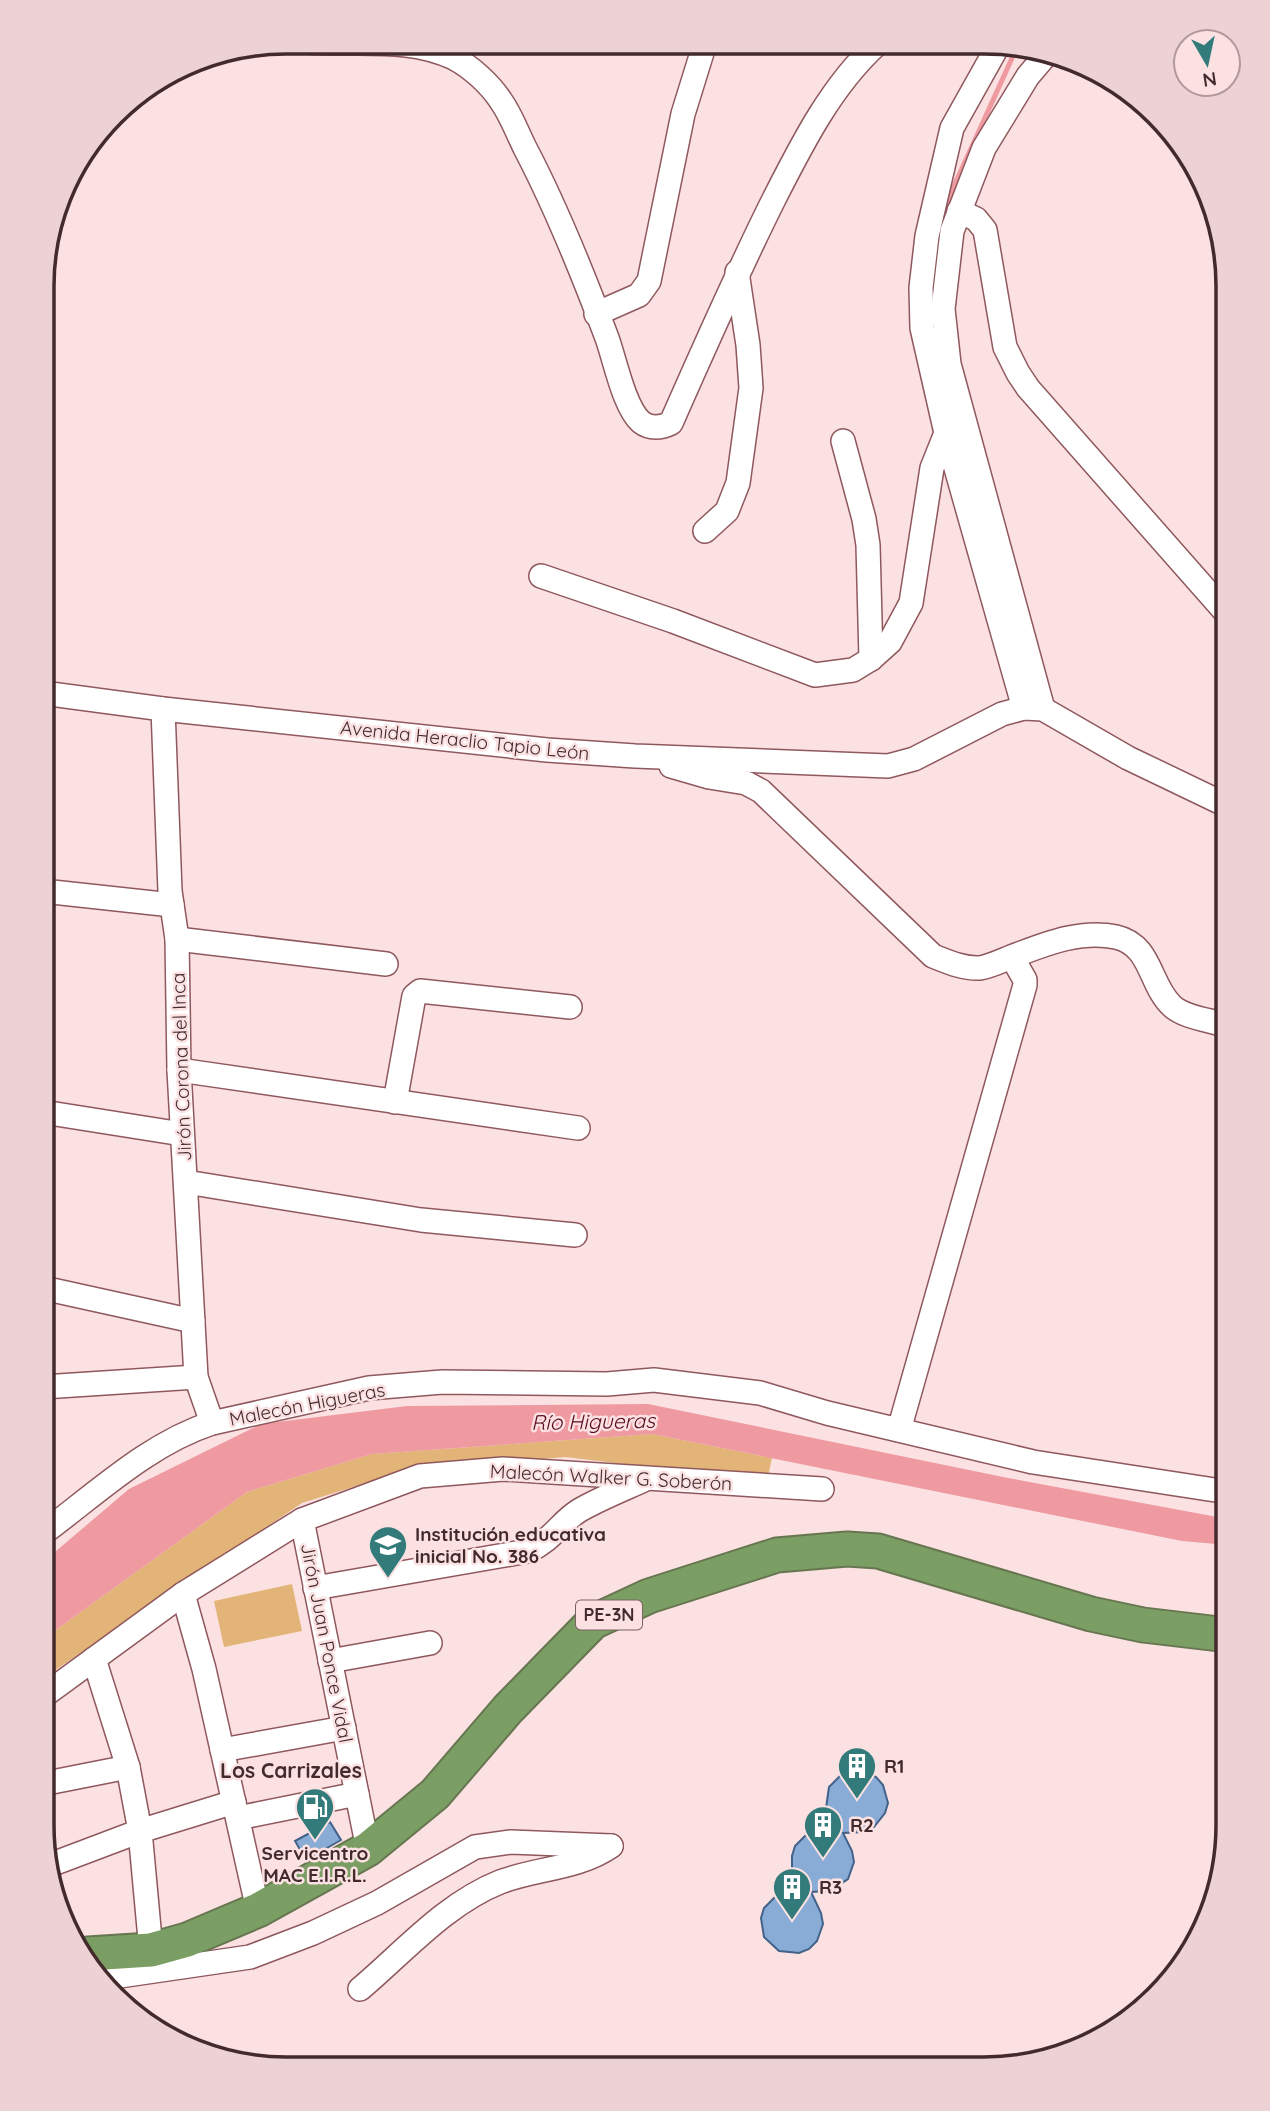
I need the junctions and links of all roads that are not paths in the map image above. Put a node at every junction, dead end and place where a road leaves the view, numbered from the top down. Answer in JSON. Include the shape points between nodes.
{"nodes":[{"id":1,"x":701,"y":54,"type":"edge"},
{"id":2,"x":866,"y":54,"type":"edge"},
{"id":3,"x":441,"y":55,"type":"edge"},
{"id":4,"x":993,"y":55,"type":"edge"},
{"id":5,"x":1041,"y":61,"type":"edge"},
{"id":6,"x":959,"y":211,"type":"junction"},
{"id":7,"x":737,"y":272,"type":"junction"},
{"id":8,"x":596,"y":314,"type":"junction"},
{"id":9,"x":946,"y":433,"type":"junction"},
{"id":10,"x":843,"y":441,"type":"dead end"},
{"id":11,"x":705,"y":531,"type":"dead end"},
{"id":12,"x":541,"y":576,"type":"dead end"},
{"id":13,"x":1216,"y":601,"type":"edge"},
{"id":14,"x":871,"y":659,"type":"junction"},
{"id":15,"x":54,"y":694,"type":"edge"},
{"id":16,"x":1033,"y":708,"type":"junction"},
{"id":17,"x":163,"y":709,"type":"junction"},
{"id":18,"x":635,"y":756,"type":"junction"},
{"id":19,"x":1216,"y":800,"type":"edge"},
{"id":20,"x":54,"y":892,"type":"edge"},
{"id":21,"x":172,"y":905,"type":"junction"},
{"id":22,"x":177,"y":939,"type":"junction"},
{"id":23,"x":1012,"y":957,"type":"junction"},
{"id":24,"x":386,"y":964,"type":"dead end"},
{"id":25,"x":570,"y":1007,"type":"dead end"},
{"id":26,"x":1216,"y":1022,"type":"edge"},
{"id":27,"x":179,"y":1070,"type":"junction"},
{"id":28,"x":395,"y":1102,"type":"junction"},
{"id":29,"x":54,"y":1114,"type":"edge"},
{"id":30,"x":578,"y":1128,"type":"dead end"},
{"id":31,"x":182,"y":1134,"type":"junction"},
{"id":32,"x":186,"y":1182,"type":"junction"},
{"id":33,"x":575,"y":1235,"type":"dead end"},
{"id":34,"x":54,"y":1290,"type":"edge"},
{"id":35,"x":193,"y":1321,"type":"junction"},
{"id":36,"x":196,"y":1377,"type":"junction"},
{"id":37,"x":54,"y":1386,"type":"edge"},
{"id":38,"x":212,"y":1423,"type":"junction"},
{"id":39,"x":899,"y":1430,"type":"junction"},
{"id":40,"x":573,"y":1472,"type":"junction"},
{"id":41,"x":649,"y":1478,"type":"junction"},
{"id":42,"x":822,"y":1489,"type":"dead end"},
{"id":43,"x":1215,"y":1490,"type":"edge"},
{"id":44,"x":578,"y":1511,"type":"junction"},
{"id":45,"x":302,"y":1520,"type":"junction"},
{"id":46,"x":54,"y":1525,"type":"edge"},
{"id":47,"x":315,"y":1588,"type":"junction"},
{"id":48,"x":183,"y":1594,"type":"junction"},
{"id":49,"x":1215,"y":1634,"type":"edge"},
{"id":50,"x":430,"y":1643,"type":"dead end"},
{"id":51,"x":94,"y":1660,"type":"junction"},
{"id":52,"x":330,"y":1661,"type":"junction"},
{"id":53,"x":54,"y":1688,"type":"edge"},
{"id":54,"x":344,"y":1728,"type":"junction"},
{"id":55,"x":222,"y":1749,"type":"junction"},
{"id":56,"x":128,"y":1767,"type":"junction"},
{"id":57,"x":54,"y":1782,"type":"edge"},
{"id":58,"x":357,"y":1794,"type":"junction"},
{"id":59,"x":236,"y":1810,"type":"junction"},
{"id":60,"x":140,"y":1831,"type":"junction"},
{"id":61,"x":368,"y":1849,"type":"junction"},
{"id":62,"x":58,"y":1863,"type":"edge"},
{"id":63,"x":258,"y":1910,"type":"junction"},
{"id":64,"x":151,"y":1950,"type":"junction"},
{"id":65,"x":94,"y":1954,"type":"edge"},
{"id":66,"x":112,"y":1977,"type":"edge"},
{"id":67,"x":360,"y":1989,"type":"dead end"}],
"edges":[{"from":1,"to":8,"type":"street","via":[[683,114],[649,281],[639,295]]},
{"from":2,"to":7,"type":"street","via":[[824,107]]},
{"from":3,"to":8,"type":"street","via":[[487,83],[502,102],[546,188]]},
{"from":4,"to":9,"type":"street","via":[[952,128],[927,236],[922,328]]},
{"from":5,"to":6,"type":"street","via":[[984,148]]},
{"from":6,"to":13,"type":"street","via":[[983,224],[1005,347],[1018,373]]},
{"from":6,"to":16,"type":"street","via":[[952,231],[943,309],[948,364]]},
{"from":7,"to":8,"type":"street","via":[[671,424],[664,427],[640,421],[629,404]]},
{"from":7,"to":11,"type":"street","via":[[751,388],[738,483],[727,511]]},
{"from":9,"to":14,"type":"street","via":[[932,468],[911,603],[890,642]]},
{"from":9,"to":16,"type":"street"},
{"from":10,"to":14,"type":"street","via":[[868,545]]},
{"from":12,"to":14,"type":"street","via":[[815,675],[853,670]]},
{"from":15,"to":17,"type":"street","name":"Avenida Heraclio Tapio León"},
{"from":16,"to":18,"type":"street","name":"Avenida Heraclio Tapio León","via":[[1002,714],[914,759],[888,766]]},
{"from":16,"to":19,"type":"street"},
{"from":17,"to":18,"type":"street","name":"Avenida Heraclio Tapio León"},
{"from":17,"to":21,"type":"street","name":"Jirón Corona del Inca"},
{"from":18,"to":23,"type":"street","via":[[746,783],[761,791],[933,956],[978,968]]},
{"from":20,"to":21,"type":"street"},
{"from":21,"to":22,"type":"street","name":"Jirón Corona del Inca"},
{"from":22,"to":24,"type":"street"},
{"from":22,"to":27,"type":"street","name":"Jirón Corona del Inca"},
{"from":23,"to":26,"type":"street","via":[[1054,941],[1118,937],[1139,950],[1170,1004]]},
{"from":23,"to":39,"type":"street","via":[[1025,985]]},
{"from":25,"to":28,"type":"street","via":[[420,990],[414,996]]},
{"from":27,"to":28,"type":"street"},
{"from":27,"to":31,"type":"street","name":"Jirón Corona del Inca"},
{"from":28,"to":30,"type":"street"},
{"from":29,"to":31,"type":"street"},
{"from":31,"to":32,"type":"street","name":"Jirón Corona del Inca"},
{"from":32,"to":33,"type":"street","via":[[421,1220]]},
{"from":32,"to":35,"type":"street","name":"Jirón Corona del Inca"},
{"from":34,"to":35,"type":"street"},
{"from":35,"to":36,"type":"street","name":"Jirón Corona del Inca"},
{"from":36,"to":37,"type":"street"},
{"from":36,"to":38,"type":"street","name":"Jirón Corona del Inca"},
{"from":38,"to":39,"type":"street","name":"Malecón Higueras","via":[[369,1388],[442,1382],[607,1384],[654,1380],[760,1392]]},
{"from":38,"to":46,"type":"street","name":"Malecón Higueras","via":[[164,1443]]},
{"from":39,"to":43,"type":"street","name":"Malecón Higueras","via":[[1033,1462]]},
{"from":40,"to":41,"type":"street","name":"Malecón Walker G. Soberón"},
{"from":40,"to":44,"type":"street"},
{"from":40,"to":45,"type":"street","name":"Malecón Walker G. Soberón","via":[[502,1469],[420,1476]]},
{"from":41,"to":42,"type":"street","name":"Malecón Walker G. Soberón"},
{"from":41,"to":44,"type":"street"},
{"from":44,"to":47,"type":"street","via":[[554,1535],[528,1551]]},
{"from":45,"to":47,"type":"street","name":"Jirón Juan Ponce Vidal"},
{"from":45,"to":48,"type":"street","name":"Malecón Walker G. Soberón"},
{"from":47,"to":52,"type":"street","name":"Jirón Juan Ponce Vidal"},
{"from":48,"to":51,"type":"street","name":"Malecón Walker G. Soberón"},
{"from":48,"to":55,"type":"street"},
{"from":49,"to":61,"type":"highway","number":"PE-3N","via":[[1091,1614],[878,1551],[777,1555],[649,1596],[593,1622],[508,1709],[435,1794]]},
{"from":50,"to":52,"type":"street"},
{"from":51,"to":53,"type":"street","name":"Malecón Walker G. Soberón"},
{"from":51,"to":56,"type":"street"},
{"from":52,"to":54,"type":"street","name":"Jirón Juan Ponce Vidal"},
{"from":54,"to":55,"type":"street"},
{"from":54,"to":58,"type":"street","name":"Jirón Juan Ponce Vidal"},
{"from":55,"to":59,"type":"street"},
{"from":56,"to":57,"type":"street"},
{"from":56,"to":60,"type":"street"},
{"from":58,"to":59,"type":"street"},
{"from":58,"to":61,"type":"street","name":"Jirón Juan Ponce Vidal"},
{"from":59,"to":60,"type":"street"},
{"from":59,"to":63,"type":"street"},
{"from":60,"to":62,"type":"street"},
{"from":60,"to":64,"type":"street"},
{"from":61,"to":63,"type":"highway","number":"PE-3N"},
{"from":63,"to":64,"type":"highway","number":"PE-3N"},
{"from":64,"to":65,"type":"highway","number":"PE-3N"},
{"from":66,"to":67,"type":"street","via":[[250,1956],[377,1903],[475,1847],[511,1842],[611,1846],[595,1857],[500,1882],[448,1912]]}]}
